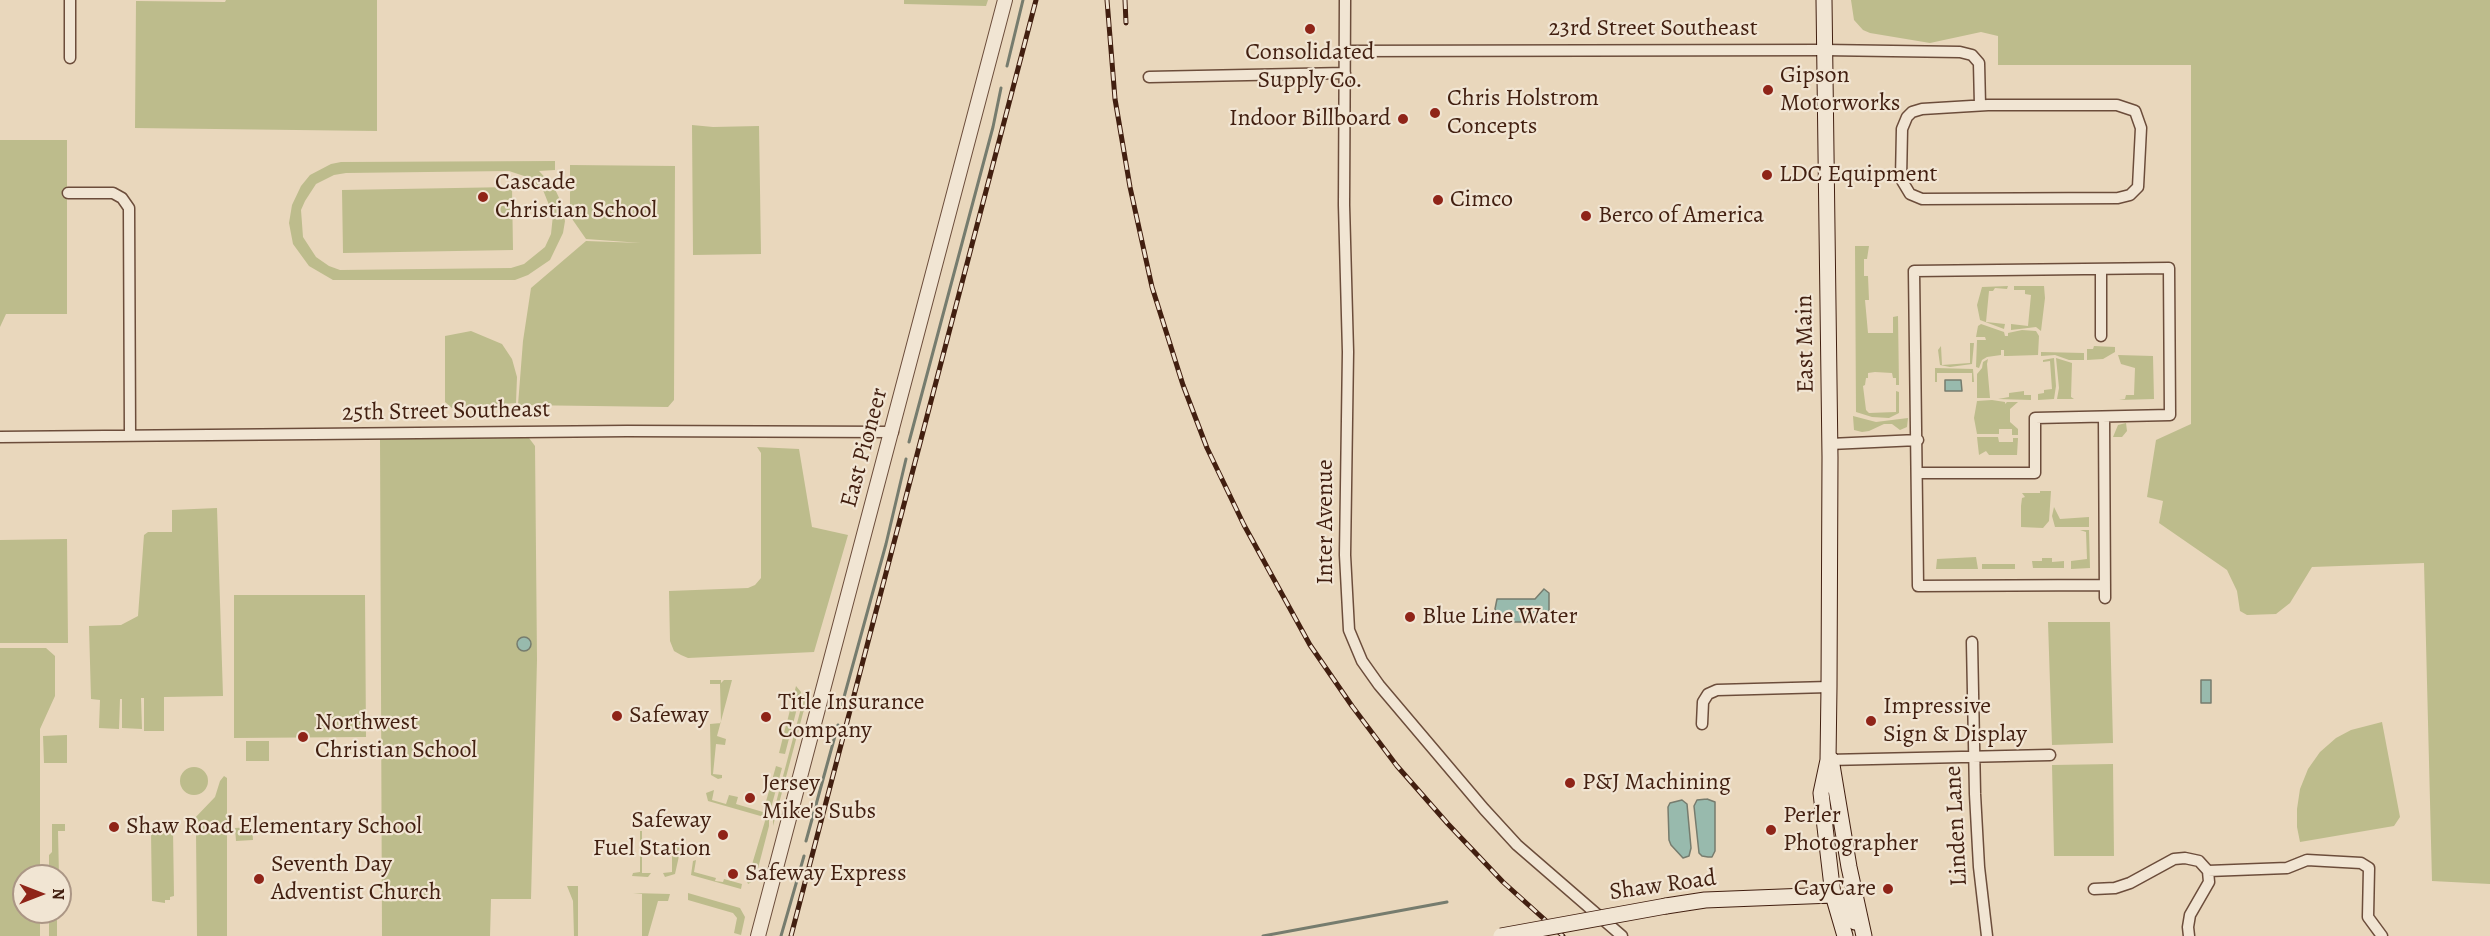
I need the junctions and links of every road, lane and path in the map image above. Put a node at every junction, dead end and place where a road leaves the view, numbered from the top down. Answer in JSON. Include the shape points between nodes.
{"nodes":[{"id":1,"x":70,"y":0,"type":"edge"},
{"id":2,"x":1005,"y":0,"type":"edge"},
{"id":3,"x":1345,"y":0,"type":"edge"},
{"id":4,"x":1824,"y":0,"type":"edge"},
{"id":5,"x":1824,"y":50,"type":"junction"},
{"id":6,"x":1345,"y":51,"type":"junction"},
{"id":7,"x":70,"y":58,"type":"dead end"},
{"id":8,"x":1345,"y":73,"type":"junction"},
{"id":9,"x":1149,"y":77,"type":"dead end"},
{"id":10,"x":1980,"y":105,"type":"junction"},
{"id":11,"x":68,"y":193,"type":"dead end"},
{"id":12,"x":2101,"y":269,"type":"junction"},
{"id":13,"x":2101,"y":336,"type":"dead end"},
{"id":14,"x":2104,"y":417,"type":"junction"},
{"id":15,"x":893,"y":432,"type":"junction"},
{"id":16,"x":130,"y":435,"type":"junction"},
{"id":17,"x":0,"y":437,"type":"edge"},
{"id":18,"x":1918,"y":440,"type":"junction"},
{"id":19,"x":1830,"y":444,"type":"junction"},
{"id":20,"x":1918,"y":472,"type":"junction"},
{"id":21,"x":2105,"y":585,"type":"junction"},
{"id":22,"x":2105,"y":598,"type":"dead end"},
{"id":23,"x":1972,"y":642,"type":"dead end"},
{"id":24,"x":1829,"y":687,"type":"junction"},
{"id":25,"x":1702,"y":724,"type":"dead end"},
{"id":26,"x":2050,"y":755,"type":"dead end"},
{"id":27,"x":1974,"y":757,"type":"junction"},
{"id":28,"x":1830,"y":760,"type":"junction"},
{"id":29,"x":1840,"y":806,"type":"junction"},
{"id":30,"x":2208,"y":871,"type":"junction"},
{"id":31,"x":2094,"y":889,"type":"dead end"},
{"id":32,"x":1833,"y":895,"type":"junction"},
{"id":33,"x":758,"y":936,"type":"edge"},
{"id":34,"x":1501,"y":936,"type":"edge"},
{"id":35,"x":1622,"y":936,"type":"edge"},
{"id":36,"x":1845,"y":936,"type":"edge"},
{"id":37,"x":1859,"y":936,"type":"edge"},
{"id":38,"x":1864,"y":936,"type":"edge"},
{"id":39,"x":1987,"y":936,"type":"edge"},
{"id":40,"x":2189,"y":936,"type":"edge"},
{"id":41,"x":2382,"y":936,"type":"edge"}],
"edges":[{"from":1,"to":7,"type":"street"},
{"from":2,"to":15,"type":"street","name":"East Pioneer"},
{"from":3,"to":6,"type":"street","name":"Inter Avenue"},
{"from":4,"to":5,"type":"main road","name":"East Main"},
{"from":5,"to":6,"type":"street","name":"23rd Street Southeast"},
{"from":5,"to":10,"type":"street","name":"23rd Street Southeast","via":[[1972,55],[1979,63]]},
{"from":5,"to":19,"type":"main road","name":"East Main"},
{"from":6,"to":8,"type":"street","name":"Inter Avenue"},
{"from":8,"to":9,"type":"street"},
{"from":8,"to":35,"type":"street","name":"Inter Avenue","via":[[1345,555],[1349,630],[1362,661],[1379,685],[1497,824],[1517,846]]},
{"from":10,"to":10,"type":"street","via":[[2117,105],[2135,111],[2141,128],[2138,187],[2130,195],[2118,198],[1922,199],[1910,194],[1901,179],[1902,129],[1907,117],[1922,109]]},
{"from":11,"to":16,"type":"street","via":[[113,193],[129,208]]},
{"from":12,"to":13,"type":"street"},
{"from":12,"to":14,"type":"street","via":[[2169,268],[2170,415]]},
{"from":12,"to":18,"type":"street","via":[[1914,271]]},
{"from":14,"to":20,"type":"street","via":[[2035,418],[2035,472]]},
{"from":14,"to":21,"type":"street"},
{"from":15,"to":16,"type":"street","name":"25th Street Southeast"},
{"from":15,"to":33,"type":"street","name":"East Pioneer"},
{"from":16,"to":17,"type":"street","name":"25th Street Southeast"},
{"from":18,"to":19,"type":"street"},
{"from":18,"to":20,"type":"street"},
{"from":19,"to":24,"type":"main road","name":"East Main"},
{"from":20,"to":21,"type":"street","via":[[1918,586]]},
{"from":21,"to":22,"type":"street"},
{"from":23,"to":27,"type":"street","name":"Linden Lane"},
{"from":24,"to":25,"type":"street","via":[[1717,690],[1703,702]]},
{"from":24,"to":28,"type":"main road","name":"East Main"},
{"from":26,"to":27,"type":"street"},
{"from":27,"to":28,"type":"street"},
{"from":27,"to":39,"type":"street","name":"Linden Lane","via":[[1978,856]]},
{"from":28,"to":29,"type":"main road","name":"East Main"},
{"from":28,"to":32,"type":"main road","name":"East Main","via":[[1821,793]]},
{"from":29,"to":32,"type":"main road","name":"East Main","via":[[1841,876]]},
{"from":29,"to":38,"type":"main road","name":"East Main"},
{"from":30,"to":31,"type":"street","via":[[2199,861],[2179,859],[2130,883]]},
{"from":30,"to":40,"type":"street","via":[[2206,891],[2188,921]]},
{"from":30,"to":41,"type":"street","via":[[2287,868],[2307,860],[2361,863],[2369,868],[2368,917]]},
{"from":32,"to":34,"type":"main road","name":"Shaw Road","bridge":true,"via":[[1705,900]]},
{"from":32,"to":36,"type":"main road","name":"East Main"},
{"from":32,"to":37,"type":"main road","via":[[1849,905]]}]}
